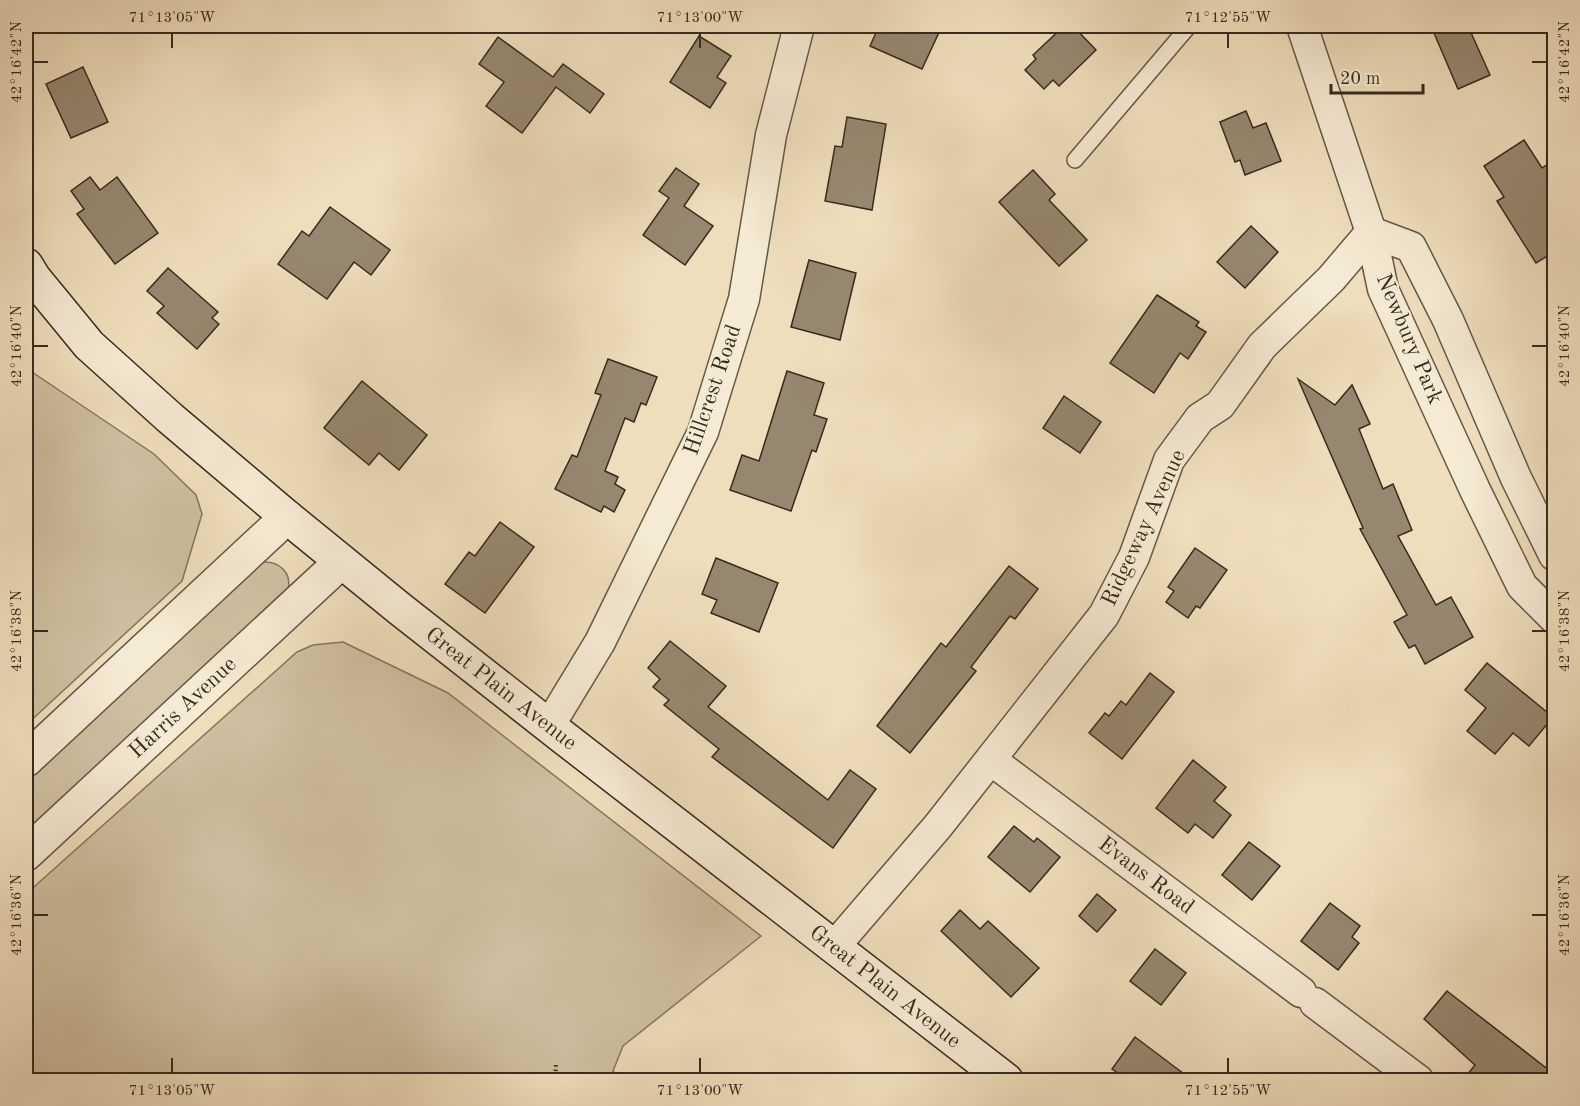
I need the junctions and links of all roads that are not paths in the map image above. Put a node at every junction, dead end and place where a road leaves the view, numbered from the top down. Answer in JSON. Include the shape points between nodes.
{"nodes":[{"id":1,"x":799,"y":26,"type":"edge"},
{"id":2,"x":1190,"y":26,"type":"edge"},
{"id":3,"x":1302,"y":26,"type":"edge"},
{"id":4,"x":1075,"y":160,"type":"dead end"},
{"id":5,"x":1371,"y":232,"type":"junction"},
{"id":6,"x":26,"y":265,"type":"edge"},
{"id":7,"x":287,"y":517,"type":"junction"},
{"id":8,"x":1554,"y":555,"type":"edge"},
{"id":9,"x":341,"y":562,"type":"junction"},
{"id":10,"x":1554,"y":618,"type":"edge"},
{"id":11,"x":549,"y":726,"type":"junction"},
{"id":12,"x":26,"y":760,"type":"edge"},
{"id":13,"x":992,"y":760,"type":"junction"},
{"id":14,"x":26,"y":854,"type":"edge"},
{"id":15,"x":834,"y":947,"type":"junction"},
{"id":16,"x":1006,"y":1080,"type":"edge"},
{"id":17,"x":1418,"y":1080,"type":"edge"}],
"edges":[{"from":1,"to":11,"type":"street","name":"Hillcrest Road","via":[[771,135],[744,299],[702,432],[600,642]]},
{"from":2,"to":4,"type":"lane"},
{"from":3,"to":5,"type":"street"},
{"from":5,"to":8,"type":"street","name":"Newbury Park","via":[[1411,247]]},
{"from":5,"to":10,"type":"street","name":"Newbury Park","via":[[1383,289],[1475,490],[1522,586]]},
{"from":5,"to":13,"type":"street","name":"Ridgeway Avenue","via":[[1331,279],[1262,346],[1220,405],[1200,418],[1169,460],[1134,557],[1104,615]]},
{"from":6,"to":7,"type":"main road","name":"Great Plain Avenue","via":[[89,345]]},
{"from":7,"to":9,"type":"main road","name":"Great Plain Avenue"},
{"from":7,"to":12,"type":"main road"},
{"from":9,"to":11,"type":"main road","name":"Great Plain Avenue"},
{"from":9,"to":14,"type":"main road","name":"Harris Avenue"},
{"from":11,"to":15,"type":"main road","name":"Great Plain Avenue"},
{"from":13,"to":15,"type":"street","name":"Ridgeway Avenue"},
{"from":13,"to":17,"type":"street","name":"Evans Road"},
{"from":15,"to":16,"type":"main road","name":"Great Plain Avenue"}]}
